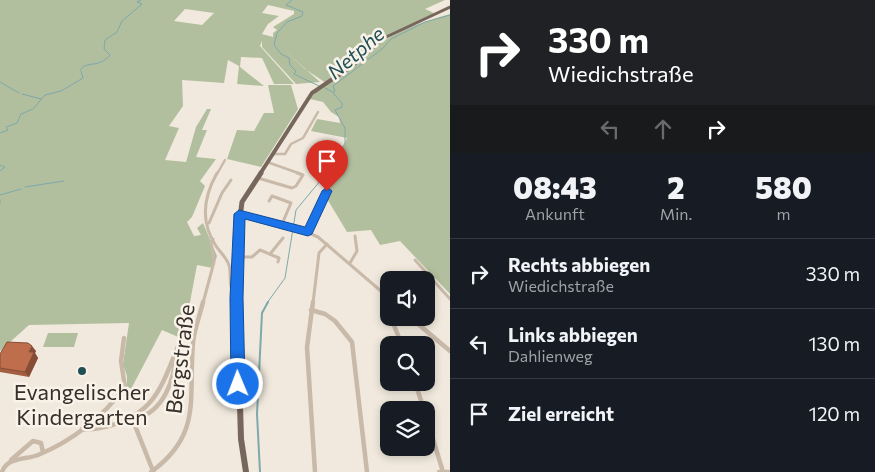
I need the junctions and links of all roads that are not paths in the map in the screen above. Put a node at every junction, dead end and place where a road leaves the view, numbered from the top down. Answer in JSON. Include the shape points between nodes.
{"nodes":[{"id":1,"x":450,"y":7,"type":"edge"},
{"id":2,"x":318,"y":112,"type":"dead end"},
{"id":3,"x":273,"y":154,"type":"junction"},
{"id":4,"x":225,"y":160,"type":"dead end"},
{"id":5,"x":267,"y":162,"type":"junction"},
{"id":6,"x":258,"y":178,"type":"junction"},
{"id":7,"x":231,"y":180,"type":"dead end"},
{"id":8,"x":327,"y":191,"type":"dead end"},
{"id":9,"x":269,"y":201,"type":"dead end"},
{"id":10,"x":239,"y":214,"type":"junction"},
{"id":11,"x":208,"y":224,"type":"junction"},
{"id":12,"x":282,"y":224,"type":"junction"},
{"id":13,"x":308,"y":232,"type":"junction"},
{"id":14,"x":355,"y":236,"type":"dead end"},
{"id":15,"x":283,"y":238,"type":"dead end"},
{"id":16,"x":213,"y":239,"type":"junction"},
{"id":17,"x":327,"y":244,"type":"junction"},
{"id":18,"x":270,"y":254,"type":"junction"},
{"id":19,"x":237,"y":257,"type":"junction"},
{"id":20,"x":415,"y":260,"type":"dead end"},
{"id":21,"x":278,"y":262,"type":"dead end"},
{"id":22,"x":350,"y":263,"type":"junction"},
{"id":23,"x":380,"y":290,"type":"edge"},
{"id":24,"x":237,"y":298,"type":"junction"},
{"id":25,"x":450,"y":298,"type":"edge"},
{"id":26,"x":311,"y":310,"type":"junction"},
{"id":27,"x":420,"y":326,"type":"edge"},
{"id":28,"x":124,"y":338,"type":"dead end"},
{"id":29,"x":179,"y":344,"type":"dead end"},
{"id":30,"x":450,"y":351,"type":"edge"},
{"id":31,"x":133,"y":418,"type":"junction"},
{"id":32,"x":82,"y":429,"type":"junction"},
{"id":33,"x":435,"y":446,"type":"edge"},
{"id":34,"x":43,"y":452,"type":"junction"},
{"id":35,"x":10,"y":461,"type":"junction"},
{"id":36,"x":2,"y":472,"type":"edge"},
{"id":37,"x":153,"y":472,"type":"edge"},
{"id":38,"x":246,"y":472,"type":"edge"},
{"id":39,"x":315,"y":472,"type":"edge"},
{"id":40,"x":366,"y":472,"type":"edge"},
{"id":41,"x":439,"y":472,"type":"edge"},
{"id":42,"x":443,"y":472,"type":"edge"},
{"id":43,"x":450,"y":472,"type":"edge"}],
"edges":[{"from":1,"to":3,"type":"main road","via":[[384,38],[354,66],[312,93]]},
{"from":2,"to":3,"type":"street","via":[[303,138],[292,144],[285,154]]},
{"from":3,"to":5,"type":"main road"},
{"from":4,"to":11,"type":"street","via":[[206,193]]},
{"from":5,"to":6,"type":"main road"},
{"from":5,"to":6,"type":"street","via":[[302,175],[292,188]]},
{"from":6,"to":10,"type":"main road","via":[[242,202]]},
{"from":7,"to":11,"type":"street"},
{"from":8,"to":13,"type":"street"},
{"from":9,"to":12,"type":"street","via":[[272,196],[291,202]]},
{"from":10,"to":12,"type":"street"},
{"from":10,"to":19,"type":"main road"},
{"from":11,"to":16,"type":"street"},
{"from":12,"to":13,"type":"street"},
{"from":13,"to":17,"type":"street"},
{"from":14,"to":22,"type":"street","via":[[356,255]]},
{"from":15,"to":18,"type":"street"},
{"from":16,"to":24,"type":"street","via":[[229,263],[231,292]]},
{"from":16,"to":37,"type":"street","name":"Bergstraße","via":[[214,262],[193,342],[190,416],[180,444]]},
{"from":17,"to":22,"type":"street"},
{"from":17,"to":26,"type":"street","via":[[319,253]]},
{"from":18,"to":19,"type":"street","via":[[260,250],[252,257]]},
{"from":18,"to":21,"type":"street","via":[[279,258]]},
{"from":19,"to":24,"type":"main road"},
{"from":20,"to":25,"type":"street"},
{"from":22,"to":23,"type":"street"},
{"from":24,"to":38,"type":"main road","via":[[240,430]]},
{"from":26,"to":39,"type":"street","via":[[307,347]]},
{"from":26,"to":40,"type":"street","via":[[332,317],[352,342]]},
{"from":27,"to":30,"type":"street"},
{"from":28,"to":32,"type":"street","via":[[121,361],[125,387]]},
{"from":29,"to":31,"type":"street","via":[[164,381],[150,404]]},
{"from":31,"to":32,"type":"street","via":[[88,431]]},
{"from":31,"to":37,"type":"street"},
{"from":32,"to":34,"type":"street"},
{"from":33,"to":42,"type":"street"},
{"from":34,"to":35,"type":"street"},
{"from":34,"to":35,"type":"street","via":[[41,443],[33,442]]},
{"from":35,"to":36,"type":"street","via":[[3,466]]},
{"from":41,"to":42,"type":"street"},
{"from":42,"to":43,"type":"street"}]}
